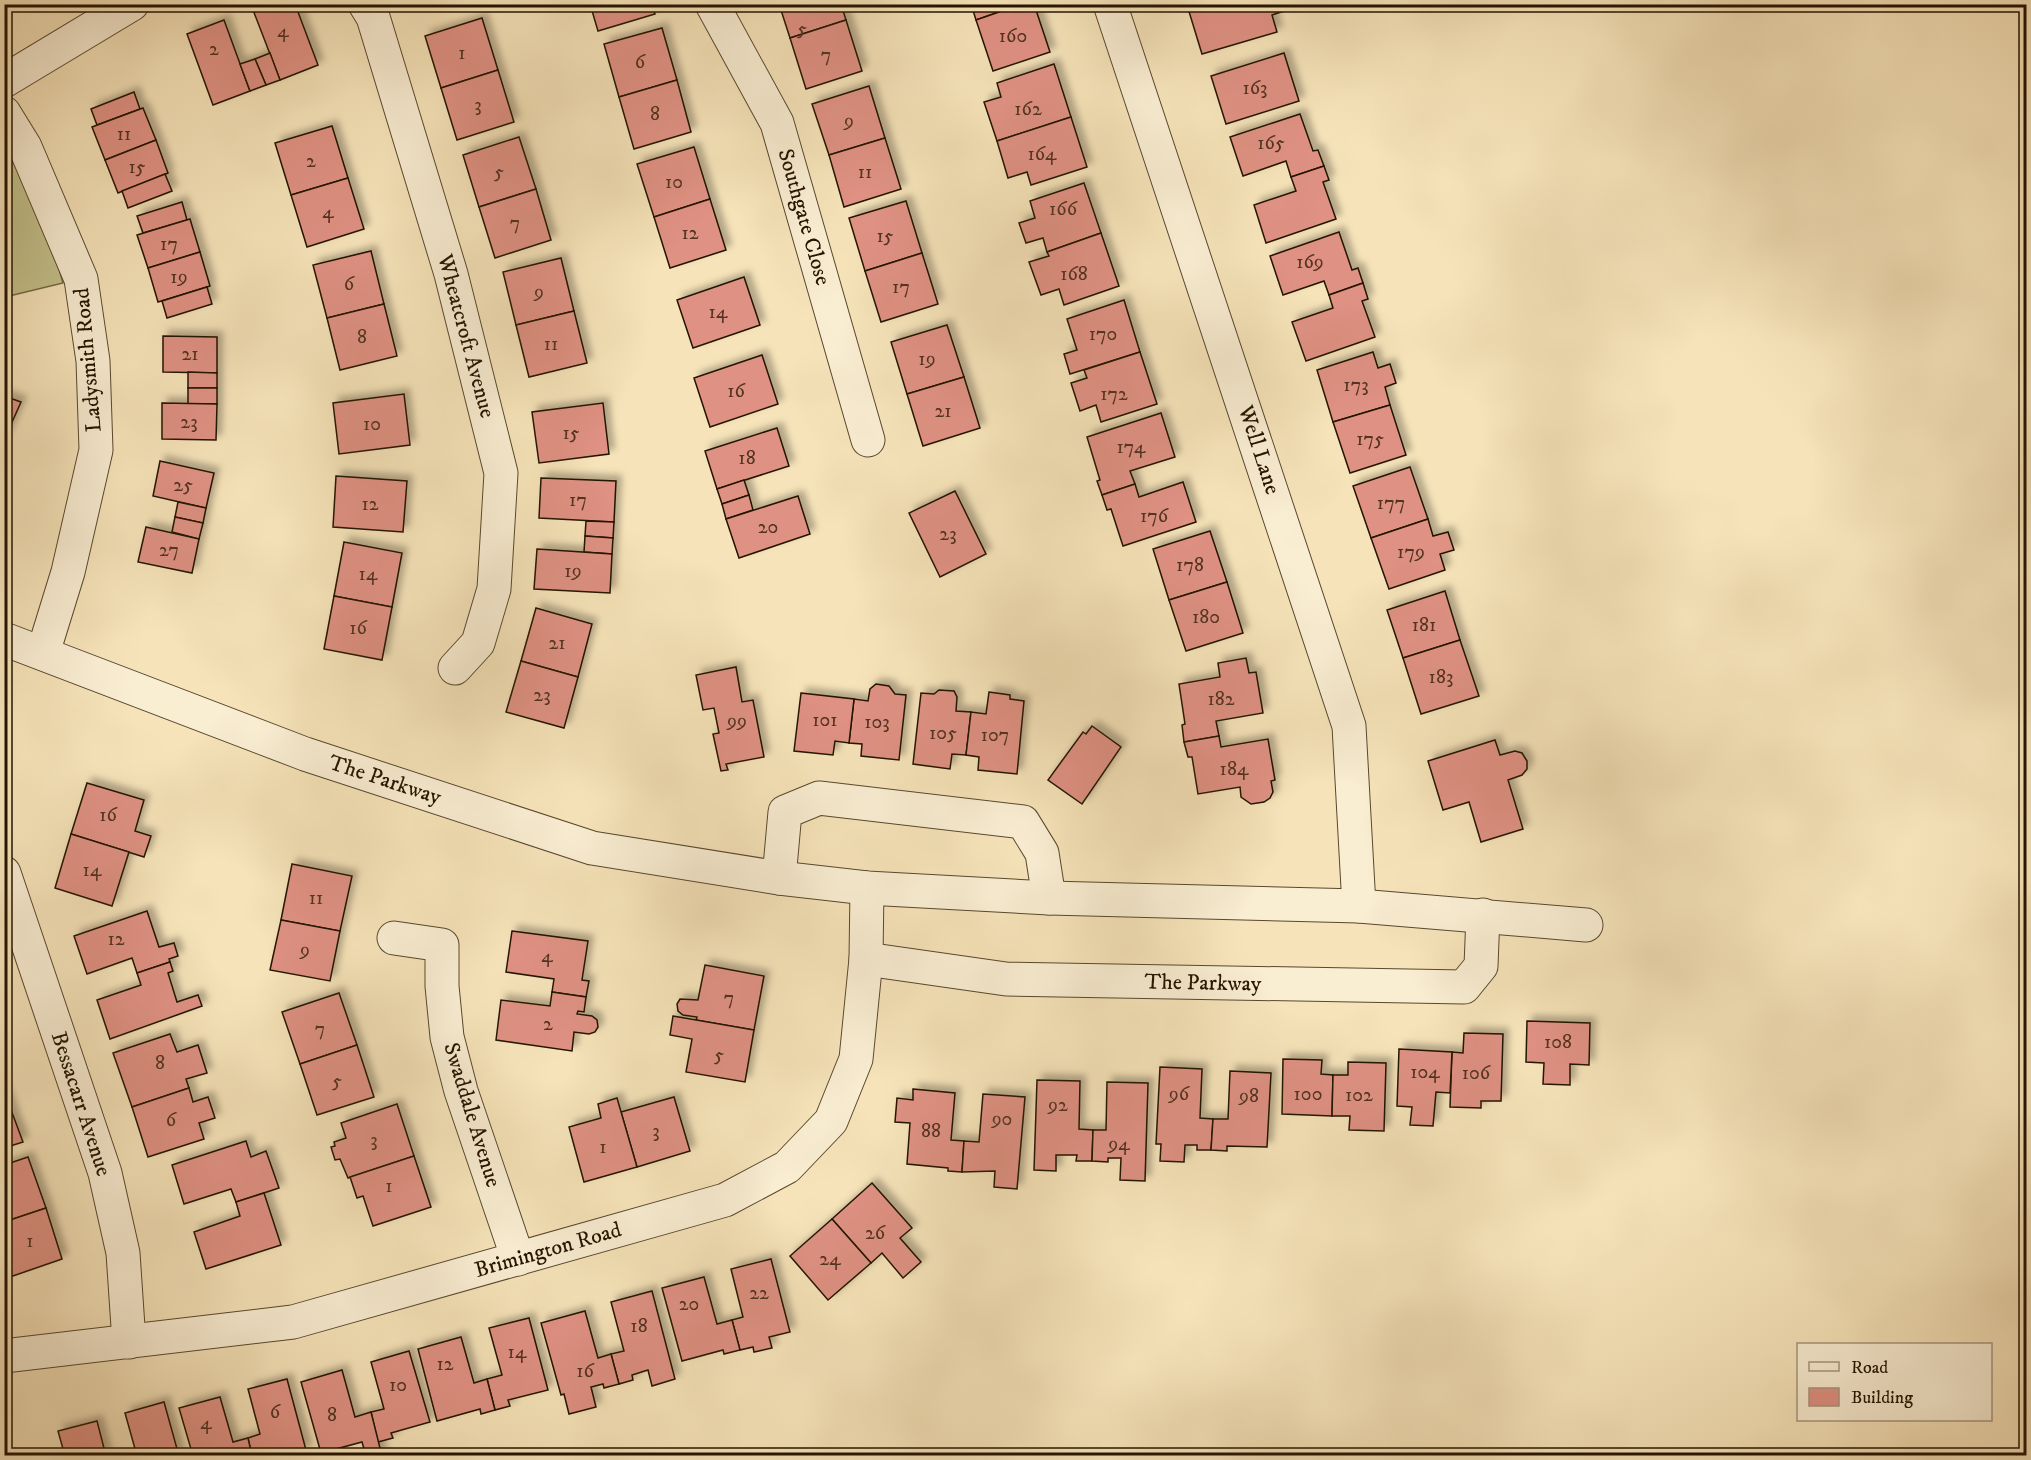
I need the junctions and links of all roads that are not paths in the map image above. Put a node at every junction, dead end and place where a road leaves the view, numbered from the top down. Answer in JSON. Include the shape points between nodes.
{"nodes":[{"id":1,"x":132,"y":4,"type":"edge"},
{"id":2,"x":365,"y":4,"type":"edge"},
{"id":3,"x":712,"y":4,"type":"edge"},
{"id":4,"x":1110,"y":4,"type":"edge"},
{"id":5,"x":4,"y":81,"type":"edge"},
{"id":6,"x":4,"y":113,"type":"edge"},
{"id":7,"x":868,"y":440,"type":"dead end"},
{"id":8,"x":4,"y":639,"type":"edge"},
{"id":9,"x":43,"y":653,"type":"junction"},
{"id":10,"x":455,"y":668,"type":"dead end"},
{"id":11,"x":4,"y":873,"type":"edge"},
{"id":12,"x":779,"y":878,"type":"junction"},
{"id":13,"x":867,"y":888,"type":"junction"},
{"id":14,"x":1049,"y":898,"type":"junction"},
{"id":15,"x":1359,"y":906,"type":"junction"},
{"id":16,"x":1483,"y":915,"type":"junction"},
{"id":17,"x":1586,"y":925,"type":"dead end"},
{"id":18,"x":393,"y":938,"type":"dead end"},
{"id":19,"x":866,"y":959,"type":"junction"},
{"id":20,"x":518,"y":1259,"type":"junction"},
{"id":21,"x":129,"y":1342,"type":"junction"},
{"id":22,"x":4,"y":1356,"type":"edge"}],
"edges":[{"from":1,"to":5,"type":"street"},
{"from":2,"to":10,"type":"street","name":"Wheatcroft Avenue","via":[[373,17],[451,274],[501,473],[494,590],[478,644]]},
{"from":3,"to":7,"type":"street","name":"Southgate Close","via":[[777,123]]},
{"from":4,"to":15,"type":"street","name":"Well Lane","via":[[1349,726]]},
{"from":6,"to":9,"type":"street","name":"Ladysmith Road","via":[[25,147],[81,279],[93,362],[96,450],[68,572]]},
{"from":8,"to":9,"type":"street","name":"The Parkway"},
{"from":9,"to":12,"type":"street","name":"The Parkway","via":[[305,754],[592,848]]},
{"from":11,"to":21,"type":"street","name":"Bessacarr Avenue","via":[[105,1173],[123,1253]]},
{"from":12,"to":13,"type":"street","name":"The Parkway"},
{"from":12,"to":14,"type":"street","via":[[785,812],[819,798],[1023,822],[1042,853]]},
{"from":13,"to":14,"type":"street","name":"The Parkway"},
{"from":13,"to":19,"type":"street","name":"Brimington Road"},
{"from":14,"to":15,"type":"street","name":"The Parkway"},
{"from":15,"to":16,"type":"street","name":"The Parkway"},
{"from":16,"to":17,"type":"street","name":"The Parkway"},
{"from":16,"to":19,"type":"street","name":"The Parkway","via":[[1481,966],[1464,987],[1006,980]]},
{"from":18,"to":20,"type":"street","name":"Swaddale Avenue","via":[[442,945],[447,1037],[461,1091]]},
{"from":19,"to":20,"type":"street","name":"Brimington Road","via":[[856,1059],[831,1121],[787,1167],[725,1200]]},
{"from":20,"to":21,"type":"street","name":"Brimington Road","via":[[293,1323]]},
{"from":21,"to":22,"type":"street","name":"Brimington Road"}]}
